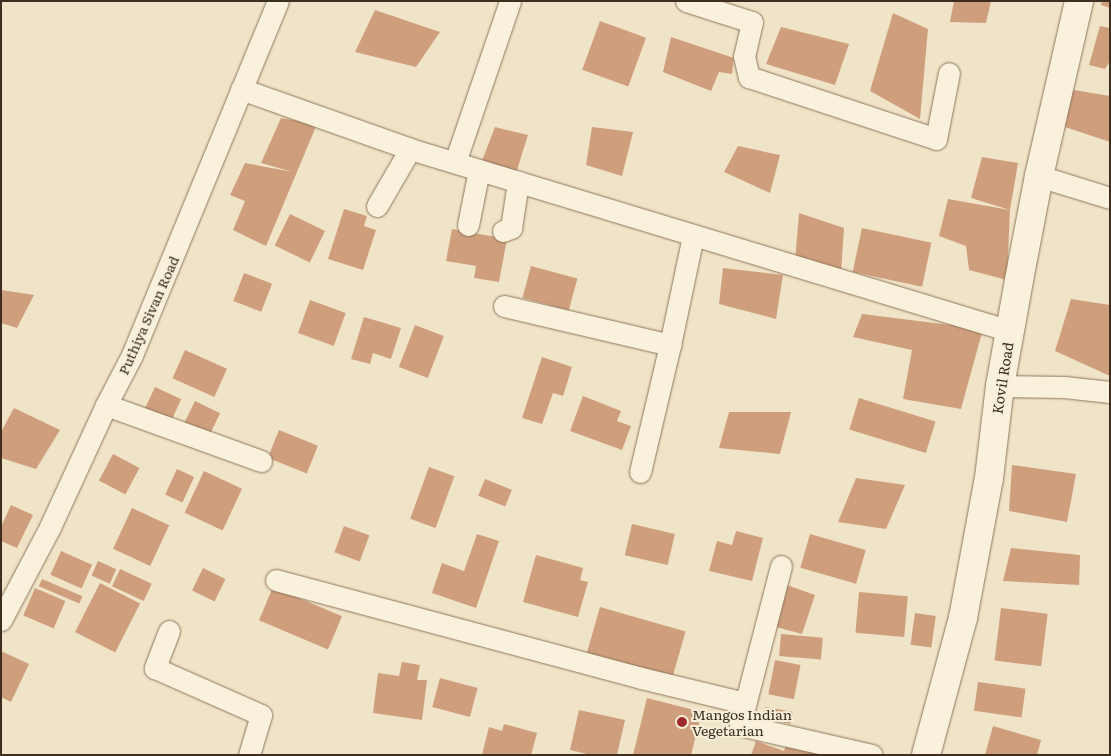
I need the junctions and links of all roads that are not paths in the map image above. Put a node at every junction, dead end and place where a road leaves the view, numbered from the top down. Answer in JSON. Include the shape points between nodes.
{"nodes":[{"id":1,"x":510,"y":1,"type":"edge"},
{"id":2,"x":686,"y":1,"type":"edge"},
{"id":3,"x":1079,"y":1,"type":"edge"},
{"id":4,"x":276,"y":2,"type":"edge"},
{"id":5,"x":949,"y":73,"type":"dead end"},
{"id":6,"x":241,"y":89,"type":"junction"},
{"id":7,"x":410,"y":149,"type":"junction"},
{"id":8,"x":454,"y":162,"type":"junction"},
{"id":9,"x":479,"y":170,"type":"junction"},
{"id":10,"x":1039,"y":176,"type":"junction"},
{"id":11,"x":518,"y":182,"type":"junction"},
{"id":12,"x":1110,"y":198,"type":"edge"},
{"id":13,"x":377,"y":206,"type":"dead end"},
{"id":14,"x":468,"y":225,"type":"dead end"},
{"id":15,"x":503,"y":232,"type":"dead end"},
{"id":16,"x":693,"y":236,"type":"junction"},
{"id":17,"x":504,"y":306,"type":"dead end"},
{"id":18,"x":1010,"y":331,"type":"junction"},
{"id":19,"x":670,"y":345,"type":"junction"},
{"id":20,"x":1000,"y":386,"type":"junction"},
{"id":21,"x":1110,"y":392,"type":"edge"},
{"id":22,"x":106,"y":405,"type":"junction"},
{"id":23,"x":261,"y":461,"type":"dead end"},
{"id":24,"x":640,"y":472,"type":"dead end"},
{"id":25,"x":781,"y":566,"type":"dead end"},
{"id":26,"x":276,"y":580,"type":"dead end"},
{"id":27,"x":1,"y":620,"type":"edge"},
{"id":28,"x":169,"y":631,"type":"dead end"},
{"id":29,"x":745,"y":703,"type":"junction"},
{"id":30,"x":249,"y":755,"type":"edge"},
{"id":31,"x":872,"y":755,"type":"edge"},
{"id":32,"x":926,"y":755,"type":"edge"}],
"edges":[{"from":1,"to":8,"type":"street"},
{"from":2,"to":5,"type":"street","via":[[752,22],[744,56],[749,77],[936,139]]},
{"from":3,"to":10,"type":"street","name":"Kovil Road"},
{"from":4,"to":6,"type":"street","name":"Puthiya Sivan Road"},
{"from":6,"to":7,"type":"street"},
{"from":6,"to":22,"type":"street","name":"Puthiya Sivan Road","via":[[132,354]]},
{"from":7,"to":8,"type":"street"},
{"from":7,"to":13,"type":"street"},
{"from":8,"to":9,"type":"street"},
{"from":9,"to":11,"type":"street"},
{"from":9,"to":14,"type":"street"},
{"from":10,"to":12,"type":"street"},
{"from":10,"to":18,"type":"street","name":"Kovil Road"},
{"from":11,"to":15,"type":"street","via":[[511,228]]},
{"from":11,"to":16,"type":"street"},
{"from":16,"to":18,"type":"street"},
{"from":16,"to":19,"type":"street"},
{"from":17,"to":19,"type":"street"},
{"from":18,"to":20,"type":"street","name":"Kovil Road"},
{"from":19,"to":24,"type":"street"},
{"from":20,"to":21,"type":"street"},
{"from":20,"to":32,"type":"street","name":"Kovil Road","via":[[989,478],[963,618]]},
{"from":22,"to":23,"type":"street"},
{"from":22,"to":27,"type":"street","name":"Puthiya Sivan Road","via":[[50,527]]},
{"from":25,"to":29,"type":"street"},
{"from":26,"to":29,"type":"street"},
{"from":28,"to":30,"type":"street","via":[[155,668],[260,715]]},
{"from":29,"to":31,"type":"street","via":[[740,725]]}]}
